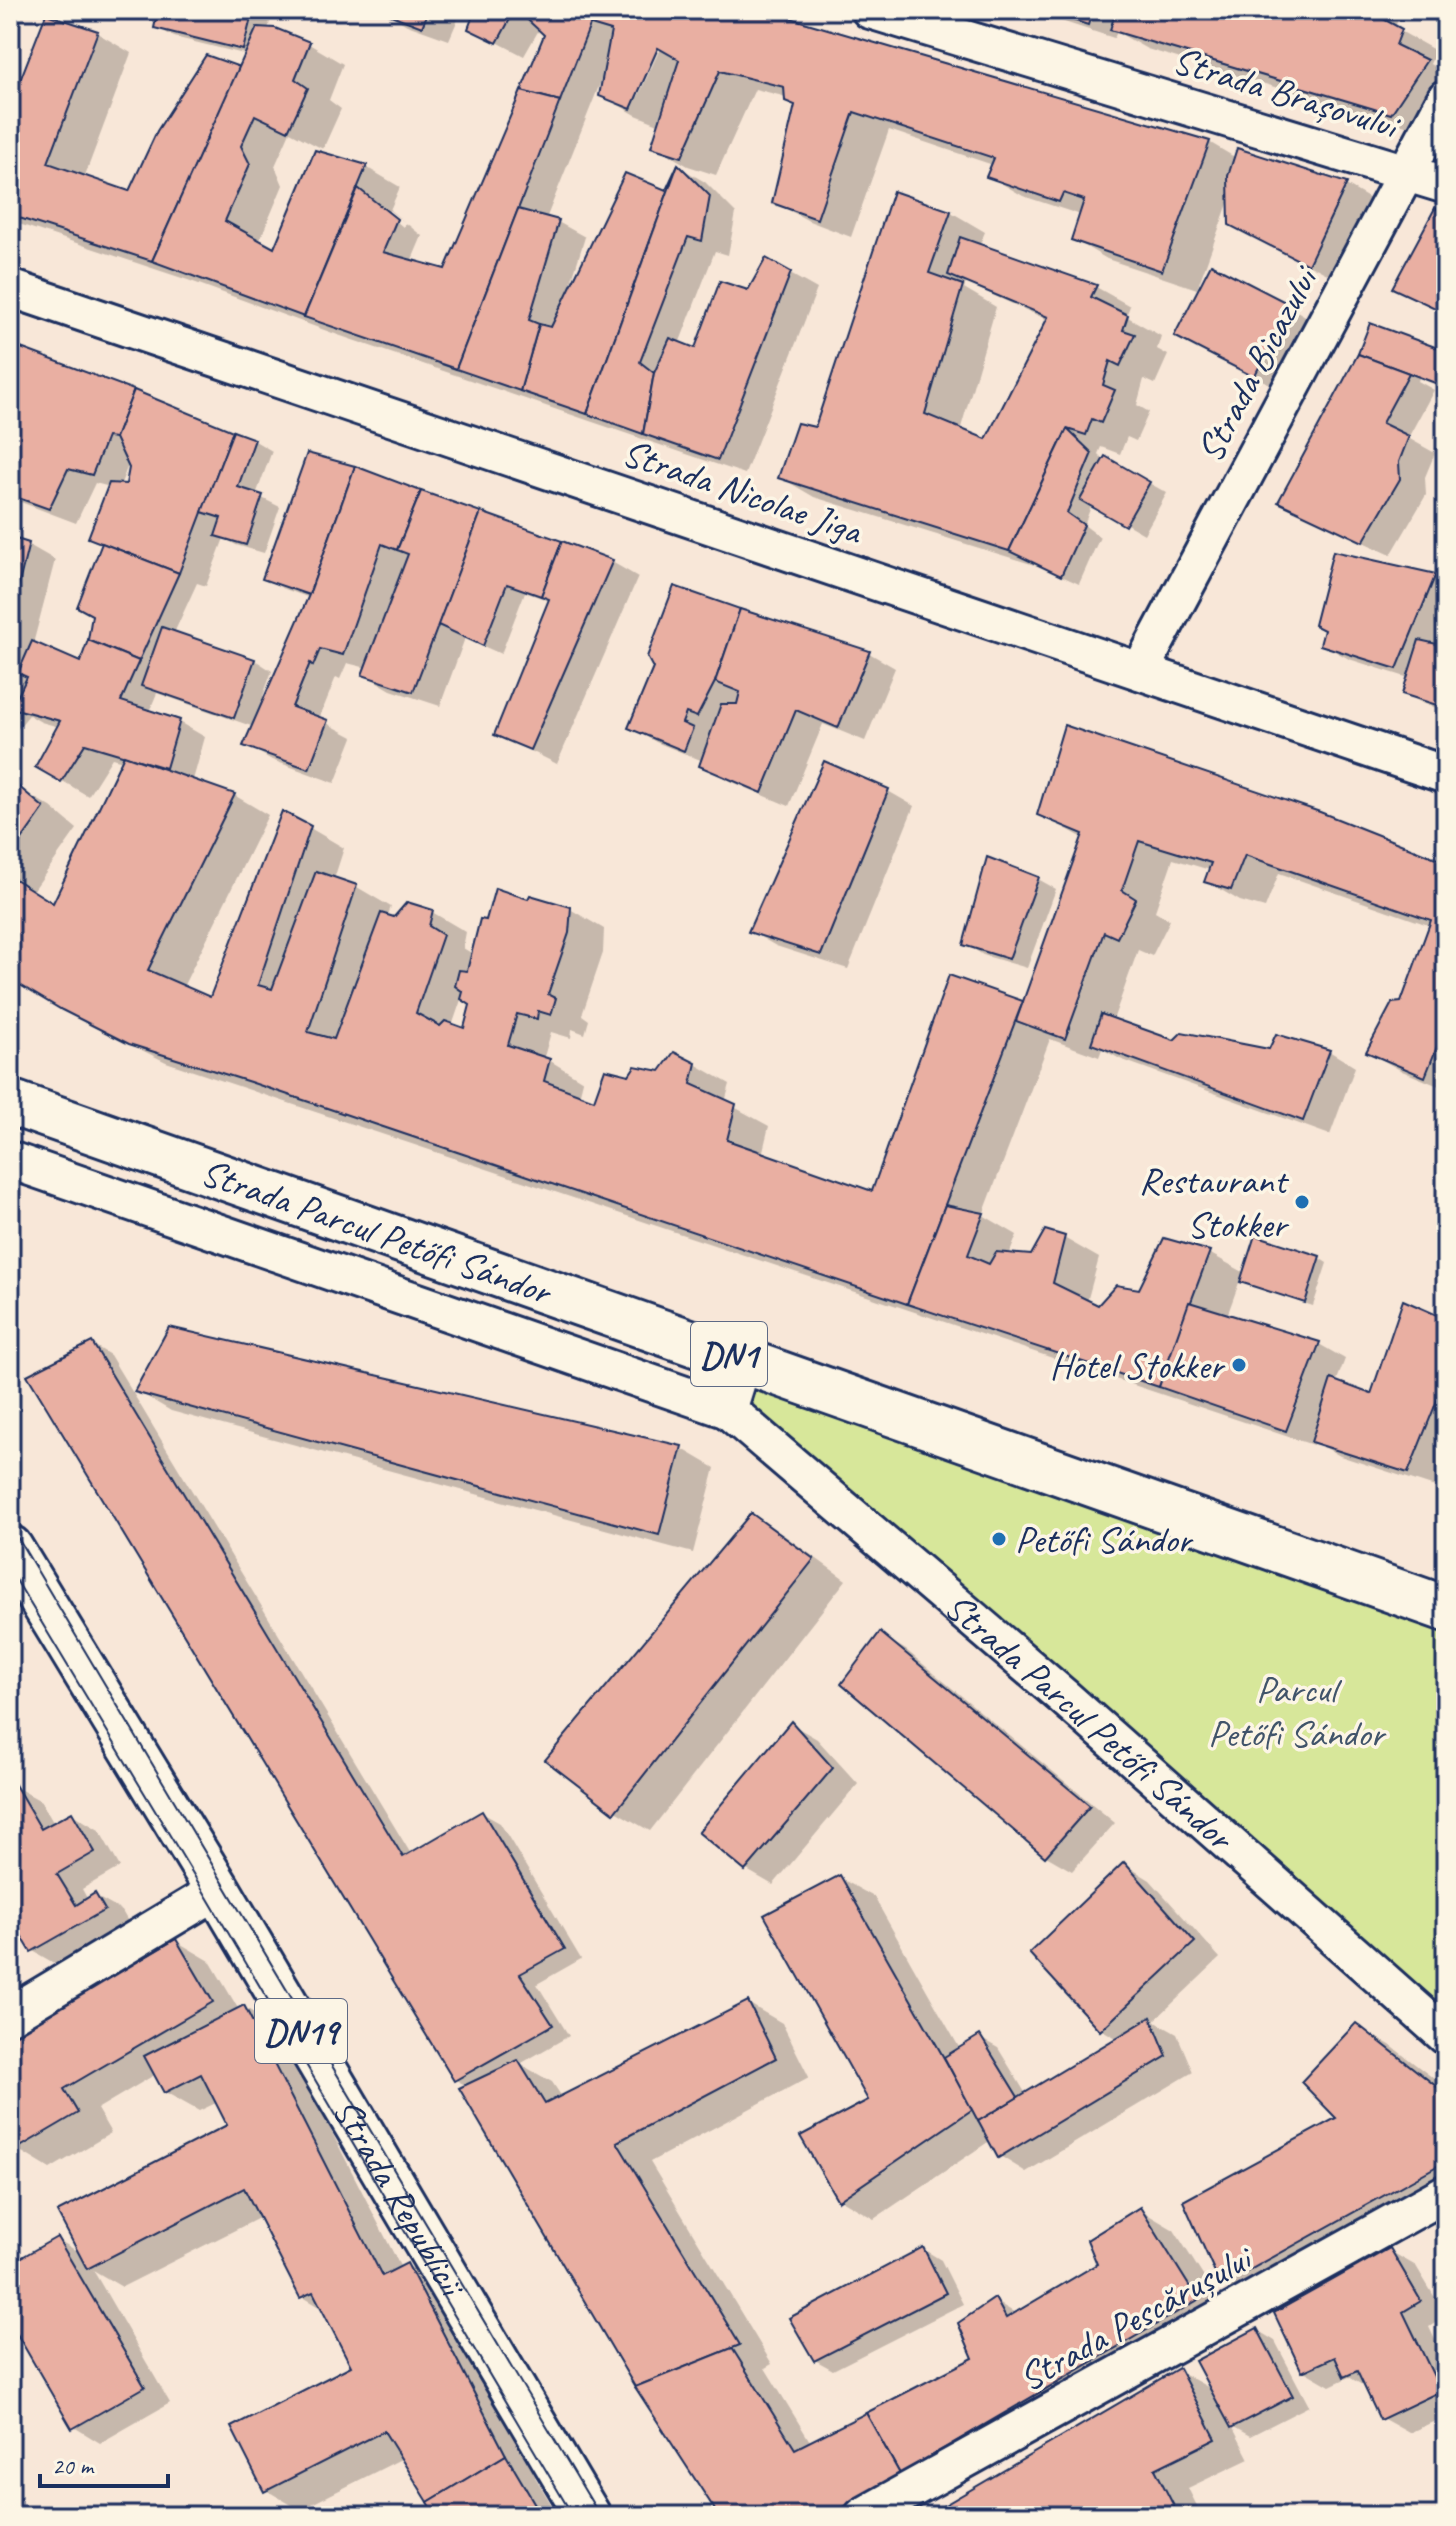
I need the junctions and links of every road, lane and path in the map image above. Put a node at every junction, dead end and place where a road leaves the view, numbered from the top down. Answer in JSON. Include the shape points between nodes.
{"nodes":[{"id":1,"x":870,"y":10,"type":"edge"},
{"id":2,"x":1446,"y":98,"type":"edge"},
{"id":3,"x":1406,"y":172,"type":"junction"},
{"id":4,"x":1446,"y":185,"type":"edge"},
{"id":5,"x":10,"y":288,"type":"edge"},
{"id":6,"x":1140,"y":671,"type":"junction"},
{"id":7,"x":1446,"y":775,"type":"edge"},
{"id":8,"x":10,"y":1102,"type":"edge"},
{"id":9,"x":10,"y":1132,"type":"edge"},
{"id":10,"x":21,"y":1163,"type":"edge"},
{"id":11,"x":744,"y":1359,"type":"junction"},
{"id":12,"x":728,"y":1410,"type":"junction"},
{"id":13,"x":15,"y":1569,"type":"edge"},
{"id":14,"x":1446,"y":1609,"type":"edge"},
{"id":15,"x":218,"y":1890,"type":"junction"},
{"id":16,"x":10,"y":2015,"type":"edge"},
{"id":17,"x":1446,"y":2036,"type":"edge"},
{"id":18,"x":1446,"y":2193,"type":"edge"},
{"id":19,"x":588,"y":2516,"type":"edge"},
{"id":20,"x":863,"y":2516,"type":"edge"}],
"edges":[{"from":1,"to":3,"type":"street","name":"Strada Brașovului"},
{"from":2,"to":3,"type":"street","name":"Strada Bicazului"},
{"from":3,"to":4,"type":"street","name":"Strada Brașovului"},
{"from":3,"to":6,"type":"street","name":"Strada Bicazului"},
{"from":5,"to":6,"type":"street","name":"Strada Nicolae Jiga"},
{"from":6,"to":7,"type":"street","name":"Strada Nicolae Jiga"},
{"from":8,"to":11,"type":"main road","name":"Strada Parcul Petőfi Sándor","number":"DN1"},
{"from":9,"to":10,"type":"street"},
{"from":10,"to":12,"type":"street","name":"Strada Parcul Petőfi Sándor"},
{"from":11,"to":12,"type":"street"},
{"from":11,"to":14,"type":"main road","name":"Strada Parcul Petőfi Sándor","number":"DN1"},
{"from":12,"to":17,"type":"street","name":"Strada Parcul Petőfi Sándor","via":[[1065,1698]]},
{"from":13,"to":15,"type":"main road","name":"Strada Republicii","number":"DN19"},
{"from":15,"to":16,"type":"street"},
{"from":15,"to":19,"type":"main road","name":"Strada Republicii","number":"DN19"},
{"from":18,"to":20,"type":"street","name":"Strada Pescărușului"}]}
